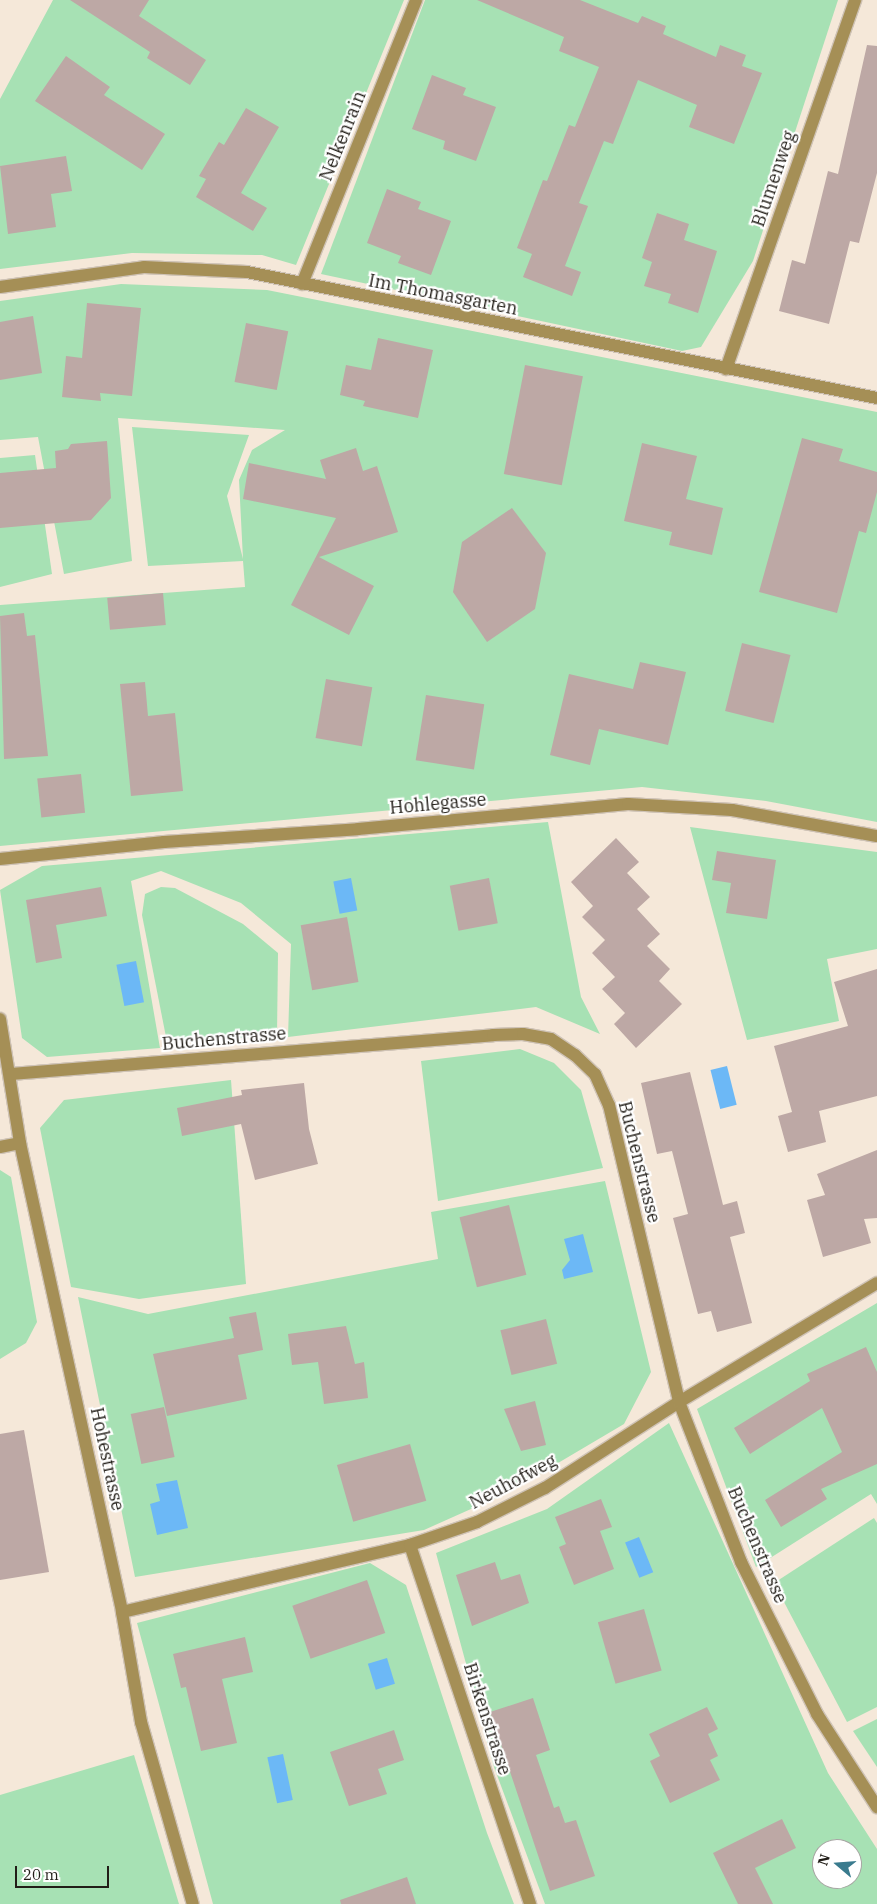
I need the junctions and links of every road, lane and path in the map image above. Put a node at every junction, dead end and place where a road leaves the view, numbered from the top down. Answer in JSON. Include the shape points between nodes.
{"nodes":[{"id":1,"x":416,"y":0,"type":"edge"},
{"id":2,"x":855,"y":0,"type":"edge"},
{"id":3,"x":302,"y":284,"type":"junction"},
{"id":4,"x":0,"y":287,"type":"edge"},
{"id":5,"x":726,"y":370,"type":"junction"},
{"id":6,"x":877,"y":398,"type":"edge"},
{"id":7,"x":877,"y":836,"type":"edge"},
{"id":8,"x":0,"y":860,"type":"edge"},
{"id":9,"x":0,"y":1019,"type":"edge"},
{"id":10,"x":11,"y":1074,"type":"junction"},
{"id":11,"x":20,"y":1143,"type":"junction"},
{"id":12,"x":0,"y":1147,"type":"edge"},
{"id":13,"x":877,"y":1283,"type":"edge"},
{"id":14,"x":679,"y":1402,"type":"junction"},
{"id":15,"x":410,"y":1545,"type":"junction"},
{"id":16,"x":122,"y":1612,"type":"junction"},
{"id":17,"x":877,"y":1807,"type":"edge"},
{"id":18,"x":193,"y":1904,"type":"edge"},
{"id":19,"x":530,"y":1904,"type":"edge"}],
"edges":[{"from":1,"to":3,"type":"street","name":"Nelkenrain"},
{"from":2,"to":5,"type":"street","name":"Blumenweg"},
{"from":3,"to":4,"type":"street","name":"Im Thomasgarten","via":[[247,272],[144,267]]},
{"from":3,"to":5,"type":"street","name":"Im Thomasgarten"},
{"from":5,"to":6,"type":"street","name":"Im Thomasgarten"},
{"from":7,"to":8,"type":"street","name":"Hohlegasse","via":[[732,810],[628,804],[358,829],[164,842]]},
{"from":9,"to":10,"type":"street","name":"Hohestrasse"},
{"from":10,"to":11,"type":"street","name":"Hohestrasse"},
{"from":10,"to":14,"type":"street","name":"Buchenstrasse","via":[[493,1035],[523,1034],[551,1039],[595,1074],[609,1105]]},
{"from":11,"to":12,"type":"street"},
{"from":11,"to":16,"type":"street","name":"Hohestrasse"},
{"from":13,"to":14,"type":"street","name":"Neuhofweg"},
{"from":14,"to":15,"type":"street","name":"Neuhofweg","via":[[545,1488],[477,1522]]},
{"from":14,"to":17,"type":"street","name":"Buchenstrasse","via":[[741,1562],[817,1714]]},
{"from":15,"to":16,"type":"street","name":"Neuhofweg"},
{"from":15,"to":19,"type":"street","name":"Birkenstrasse"},
{"from":16,"to":18,"type":"street","name":"Hohestrasse","via":[[142,1722]]}]}
